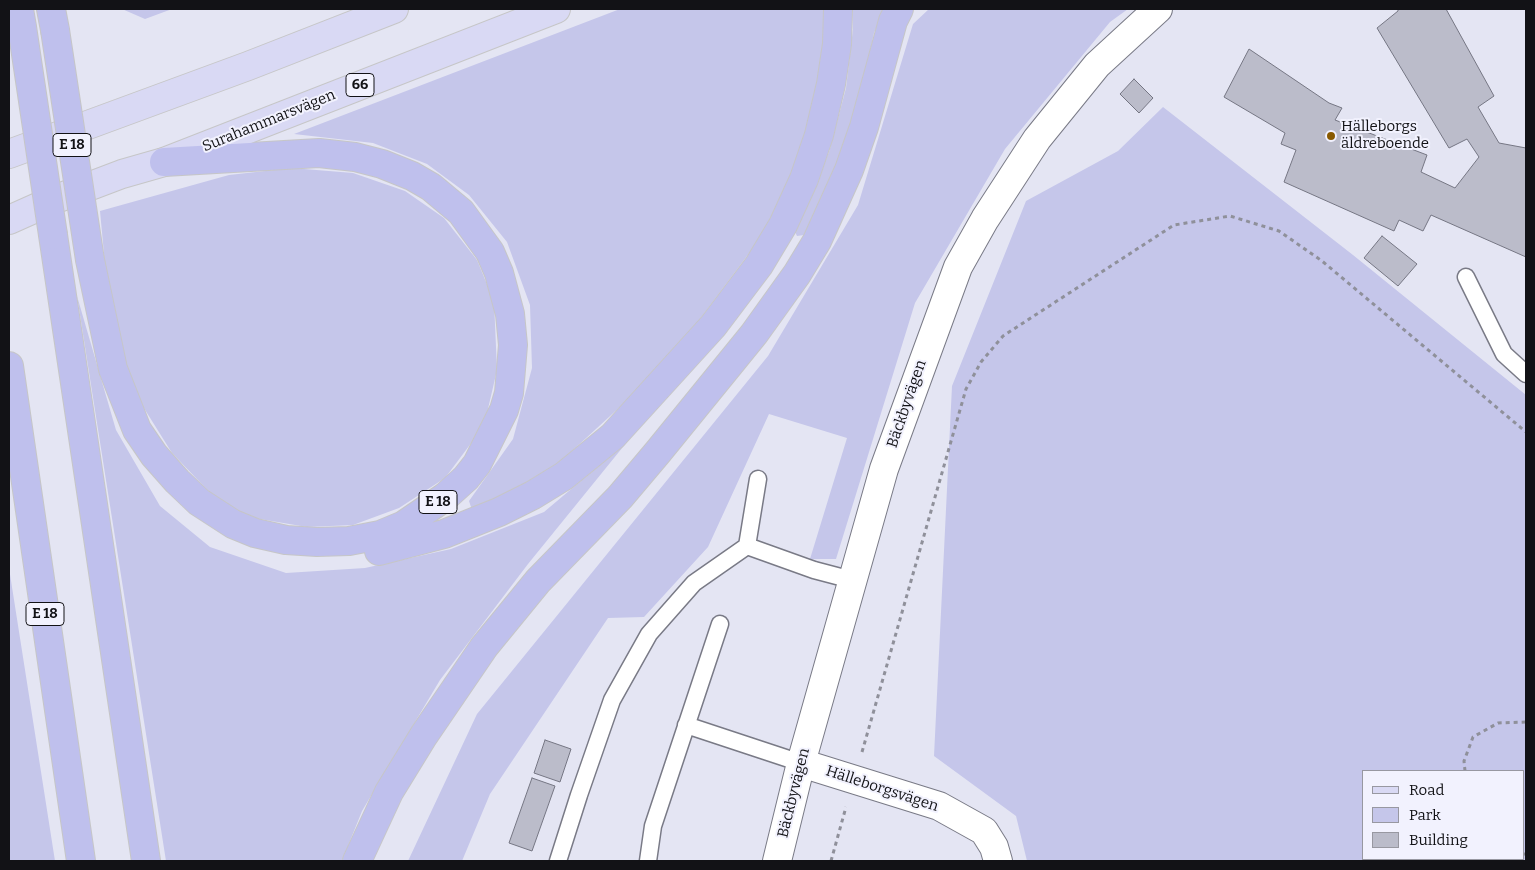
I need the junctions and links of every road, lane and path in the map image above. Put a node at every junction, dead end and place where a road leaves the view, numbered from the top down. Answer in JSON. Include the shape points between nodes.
{"nodes":[{"id":1,"x":394,"y":9,"type":"edge"},
{"id":2,"x":556,"y":9,"type":"edge"},
{"id":3,"x":838,"y":9,"type":"edge"},
{"id":4,"x":899,"y":9,"type":"edge"},
{"id":5,"x":1158,"y":9,"type":"edge"},
{"id":6,"x":21,"y":18,"type":"edge"},
{"id":7,"x":53,"y":19,"type":"edge"},
{"id":8,"x":9,"y":154,"type":"edge"},
{"id":9,"x":164,"y":162,"type":"junction"},
{"id":10,"x":9,"y":220,"type":"edge"},
{"id":11,"x":1466,"y":277,"type":"dead end"},
{"id":12,"x":9,"y":366,"type":"edge"},
{"id":13,"x":1526,"y":374,"type":"edge"},
{"id":14,"x":1526,"y":432,"type":"edge"},
{"id":15,"x":758,"y":479,"type":"dead end"},
{"id":16,"x":255,"y":533,"type":"junction"},
{"id":17,"x":747,"y":546,"type":"junction"},
{"id":18,"x":852,"y":580,"type":"junction"},
{"id":19,"x":720,"y":624,"type":"dead end"},
{"id":20,"x":1526,"y":722,"type":"edge"},
{"id":21,"x":686,"y":725,"type":"junction"},
{"id":22,"x":801,"y":764,"type":"junction"},
{"id":23,"x":1465,"y":770,"type":"edge"},
{"id":24,"x":854,"y":780,"type":"junction"},
{"id":25,"x":81,"y":861,"type":"edge"},
{"id":26,"x":146,"y":861,"type":"edge"},
{"id":27,"x":357,"y":861,"type":"edge"},
{"id":28,"x":558,"y":861,"type":"edge"},
{"id":29,"x":648,"y":861,"type":"edge"},
{"id":30,"x":777,"y":861,"type":"edge"},
{"id":31,"x":831,"y":861,"type":"edge"},
{"id":32,"x":998,"y":861,"type":"edge"}],
"edges":[{"from":1,"to":8,"type":"main road"},
{"from":2,"to":9,"type":"main road","name":"Surahammarsvägen","number":"66"},
{"from":3,"to":16,"type":"highway","number":"E 18","via":[[838,44],[819,135],[783,225],[713,326],[613,436],[564,476],[533,495],[444,534],[377,551],[334,555],[305,554]]},
{"from":4,"to":27,"type":"highway","via":[[849,170],[822,233],[797,274],[754,334],[658,452],[620,497],[538,581],[484,647],[390,792]]},
{"from":5,"to":18,"type":"street","name":"Bäckbyvägen","via":[[1097,65],[1037,139],[985,218],[958,267],[884,469]]},
{"from":6,"to":26,"type":"highway","number":"E 18","bridge":true},
{"from":7,"to":16,"type":"highway","number":"E 18","bridge":true,"via":[[90,260],[113,369],[138,430],[154,455],[199,502],[233,524]]},
{"from":9,"to":10,"type":"main road","name":"Surahammarsvägen","number":"66","via":[[114,177]]},
{"from":9,"to":16,"type":"highway","number":"E 18","via":[[319,153],[355,157],[397,169],[431,187],[461,212],[490,252],[506,297],[513,345],[509,393],[477,464],[454,490],[404,525],[380,535],[318,542],[286,540]]},
{"from":11,"to":13,"type":"lane","via":[[1504,354]]},
{"from":12,"to":25,"type":"highway","number":"E 18"},
{"from":14,"to":24,"type":"path","via":[[1322,262],[1279,232],[1230,216],[1174,225],[1003,336],[981,362],[966,389]]},
{"from":15,"to":17,"type":"lane"},
{"from":17,"to":18,"type":"lane"},
{"from":17,"to":28,"type":"lane","via":[[694,583],[649,634],[612,700]]},
{"from":18,"to":22,"type":"street","name":"Bäckbyvägen"},
{"from":19,"to":21,"type":"lane"},
{"from":20,"to":23,"type":"path","via":[[1498,723],[1473,737],[1464,762]]},
{"from":21,"to":22,"type":"lane"},
{"from":21,"to":29,"type":"lane","via":[[652,826]]},
{"from":22,"to":24,"type":"street","name":"Hälleborgsvägen"},
{"from":22,"to":30,"type":"street","name":"Bäckbyvägen"},
{"from":24,"to":31,"type":"path"},
{"from":24,"to":32,"type":"street","name":"Hälleborgsvägen","via":[[939,806],[964,819],[984,831],[994,846]]}]}
